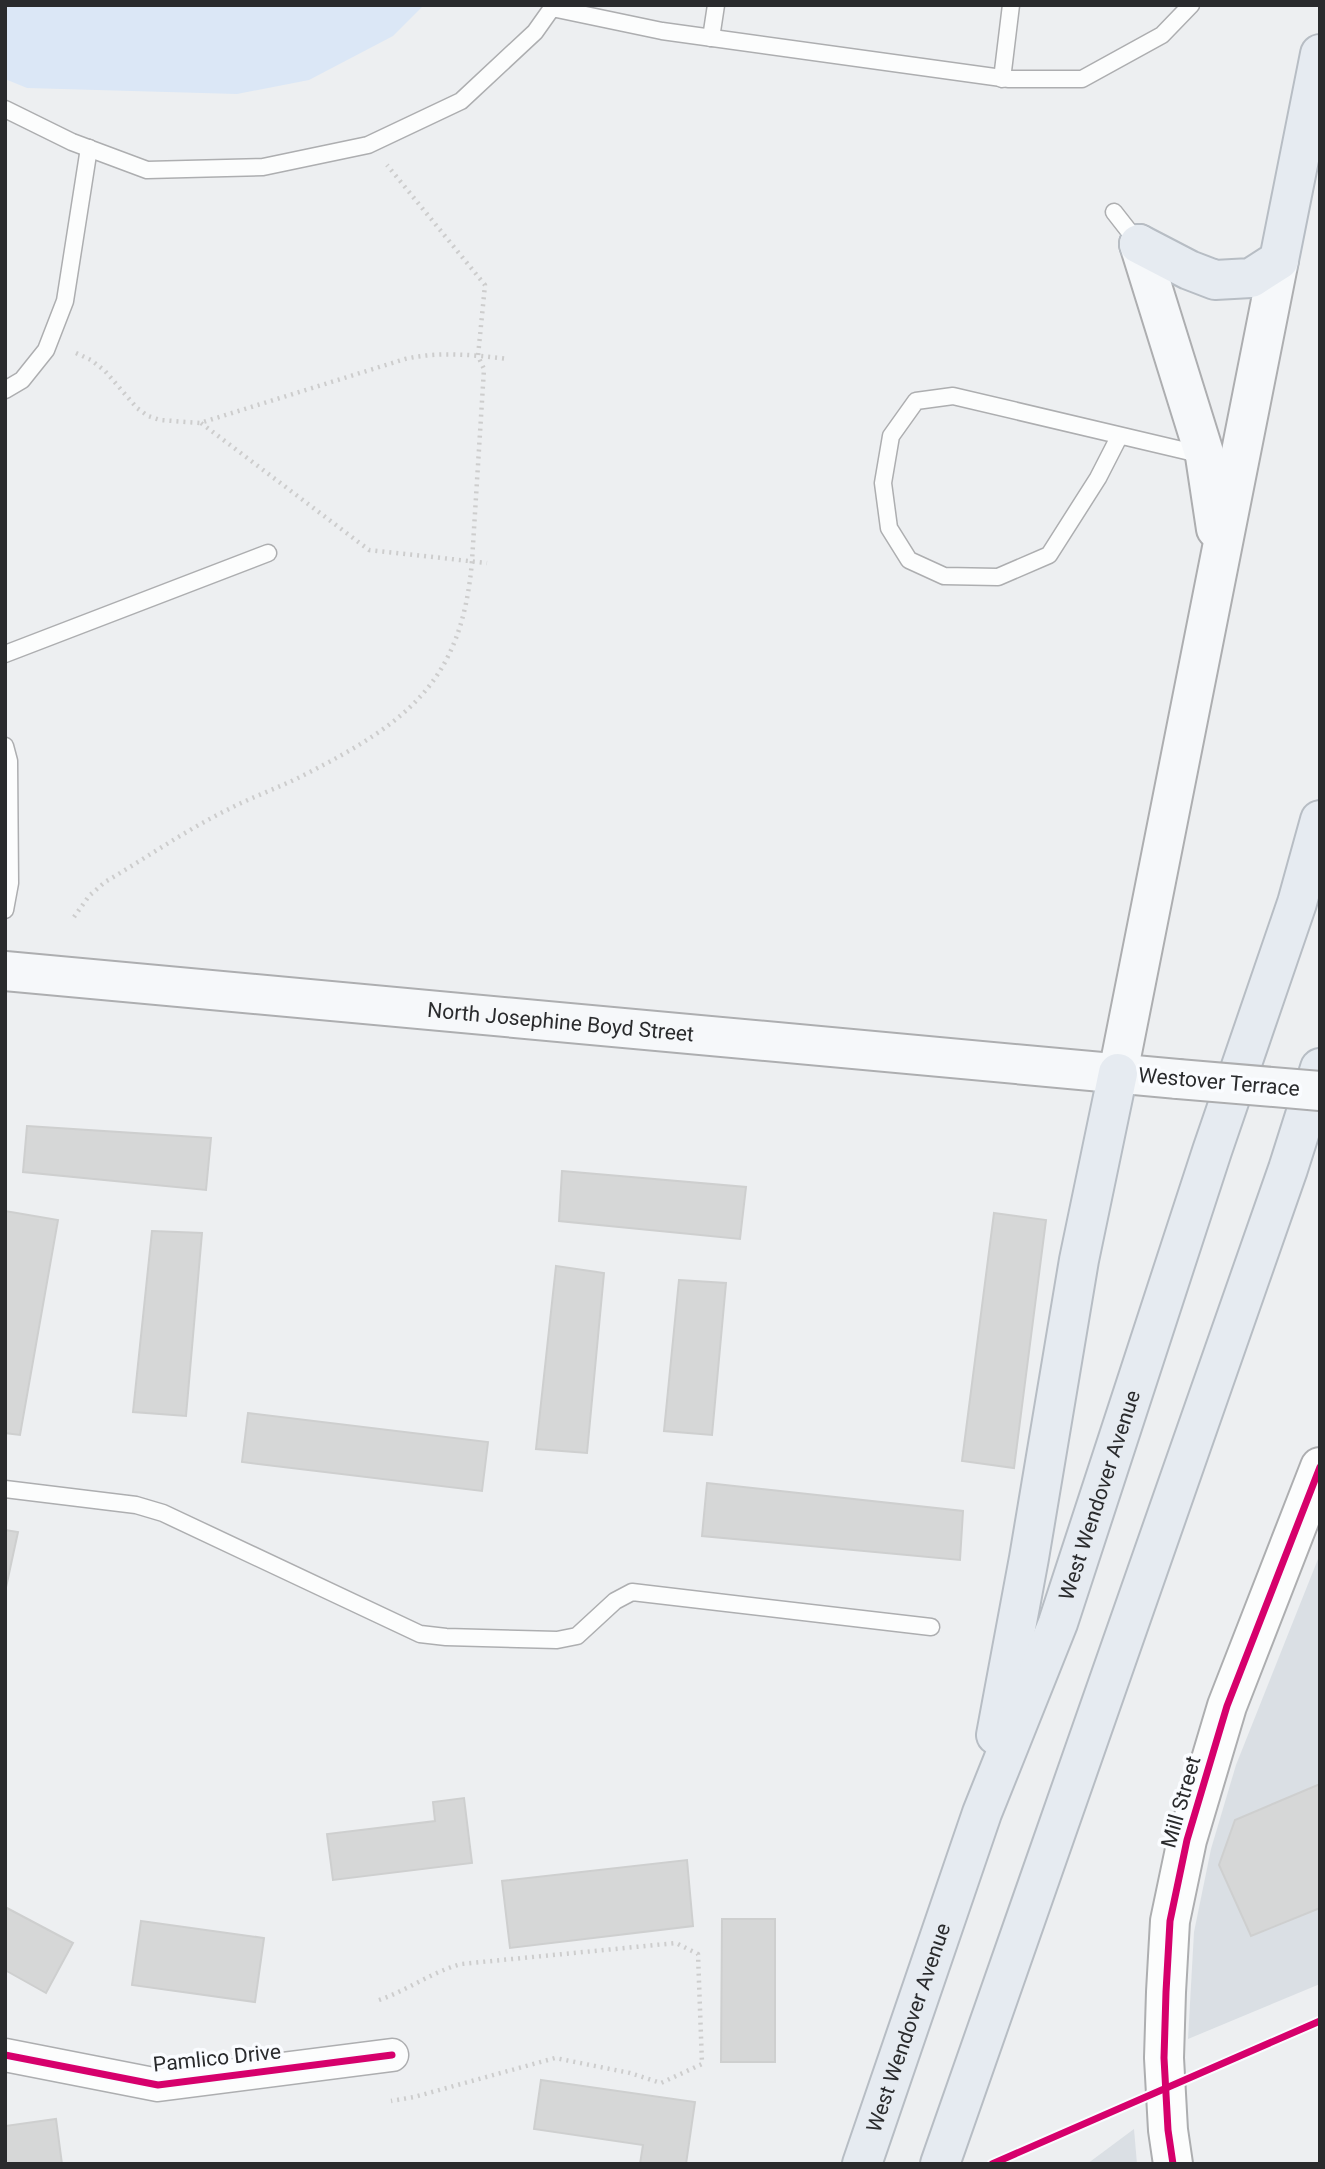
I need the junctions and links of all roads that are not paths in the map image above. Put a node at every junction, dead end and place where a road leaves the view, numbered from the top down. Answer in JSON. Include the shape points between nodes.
{"nodes":[{"id":1,"x":716,"y":5,"type":"edge"},
{"id":2,"x":1011,"y":5,"type":"edge"},
{"id":3,"x":1191,"y":5,"type":"edge"},
{"id":4,"x":553,"y":6,"type":"edge"},
{"id":5,"x":711,"y":38,"type":"junction"},
{"id":6,"x":1320,"y":54,"type":"edge"},
{"id":7,"x":1002,"y":79,"type":"junction"},
{"id":8,"x":5,"y":109,"type":"edge"},
{"id":9,"x":89,"y":148,"type":"junction"},
{"id":10,"x":1114,"y":212,"type":"dead end"},
{"id":11,"x":1139,"y":244,"type":"junction"},
{"id":12,"x":1279,"y":260,"type":"junction"},
{"id":13,"x":5,"y":390,"type":"edge"},
{"id":14,"x":1119,"y":437,"type":"junction"},
{"id":15,"x":1205,"y":456,"type":"junction"},
{"id":16,"x":268,"y":553,"type":"dead end"},
{"id":17,"x":1219,"y":561,"type":"junction"},
{"id":18,"x":5,"y":654,"type":"edge"},
{"id":19,"x":5,"y":746,"type":"edge"},
{"id":20,"x":1320,"y":820,"type":"edge"},
{"id":21,"x":5,"y":911,"type":"edge"},
{"id":22,"x":5,"y":971,"type":"edge"},
{"id":23,"x":1320,"y":1068,"type":"edge"},
{"id":24,"x":1118,"y":1073,"type":"junction"},
{"id":25,"x":1320,"y":1091,"type":"edge"},
{"id":26,"x":1320,"y":1467,"type":"edge"},
{"id":27,"x":5,"y":1489,"type":"edge"},
{"id":28,"x":932,"y":1627,"type":"dead end"},
{"id":29,"x":982,"y":1813,"type":"junction"},
{"id":30,"x":5,"y":2055,"type":"edge"},
{"id":31,"x":392,"y":2055,"type":"dead end"},
{"id":32,"x":862,"y":2164,"type":"edge"},
{"id":33,"x":940,"y":2164,"type":"edge"},
{"id":34,"x":1173,"y":2164,"type":"edge"}],
"edges":[{"from":1,"to":5,"type":"lane"},
{"from":2,"to":7,"type":"lane"},
{"from":3,"to":7,"type":"lane","via":[[1162,35],[1082,79]]},
{"from":4,"to":5,"type":"lane"},
{"from":4,"to":9,"type":"lane","via":[[535,32],[461,101],[368,145],[263,167],[147,170]]},
{"from":5,"to":7,"type":"lane"},
{"from":6,"to":12,"type":"highway"},
{"from":8,"to":9,"type":"lane"},
{"from":9,"to":13,"type":"lane","via":[[65,301],[46,350],[22,380]]},
{"from":10,"to":11,"type":"lane"},
{"from":11,"to":12,"type":"highway","via":[[1215,280],[1251,278]]},
{"from":11,"to":15,"type":"main road"},
{"from":12,"to":17,"type":"main road"},
{"from":14,"to":14,"type":"lane","via":[[953,396],[916,401],[891,436],[883,483],[889,528],[909,560],[944,576],[998,577],[1049,555]]},
{"from":14,"to":15,"type":"lane"},
{"from":15,"to":17,"type":"main road"},
{"from":16,"to":18,"type":"lane"},
{"from":17,"to":24,"type":"main road"},
{"from":19,"to":21,"type":"lane","via":[[10,815],[10,883]]},
{"from":20,"to":29,"type":"highway","name":"West Wendover Avenue","via":[[1297,903],[1058,1623]]},
{"from":22,"to":24,"type":"main road","name":"North Josephine Boyd Street"},
{"from":23,"to":33,"type":"highway"},
{"from":24,"to":25,"type":"main road","name":"Westover Terrace","bridge":true},
{"from":24,"to":29,"type":"highway","via":[[1079,1260]]},
{"from":26,"to":34,"type":"street","name":"Mill Street","via":[[1227,1706],[1186,1840],[1170,1921],[1166,1992],[1164,2058]]},
{"from":27,"to":28,"type":"lane","via":[[136,1505],[163,1513],[420,1634],[556,1640],[577,1636],[615,1601],[632,1592]]},
{"from":29,"to":32,"type":"highway","name":"West Wendover Avenue"},
{"from":30,"to":31,"type":"street","name":"Pamlico Drive","via":[[158,2085]]}]}
